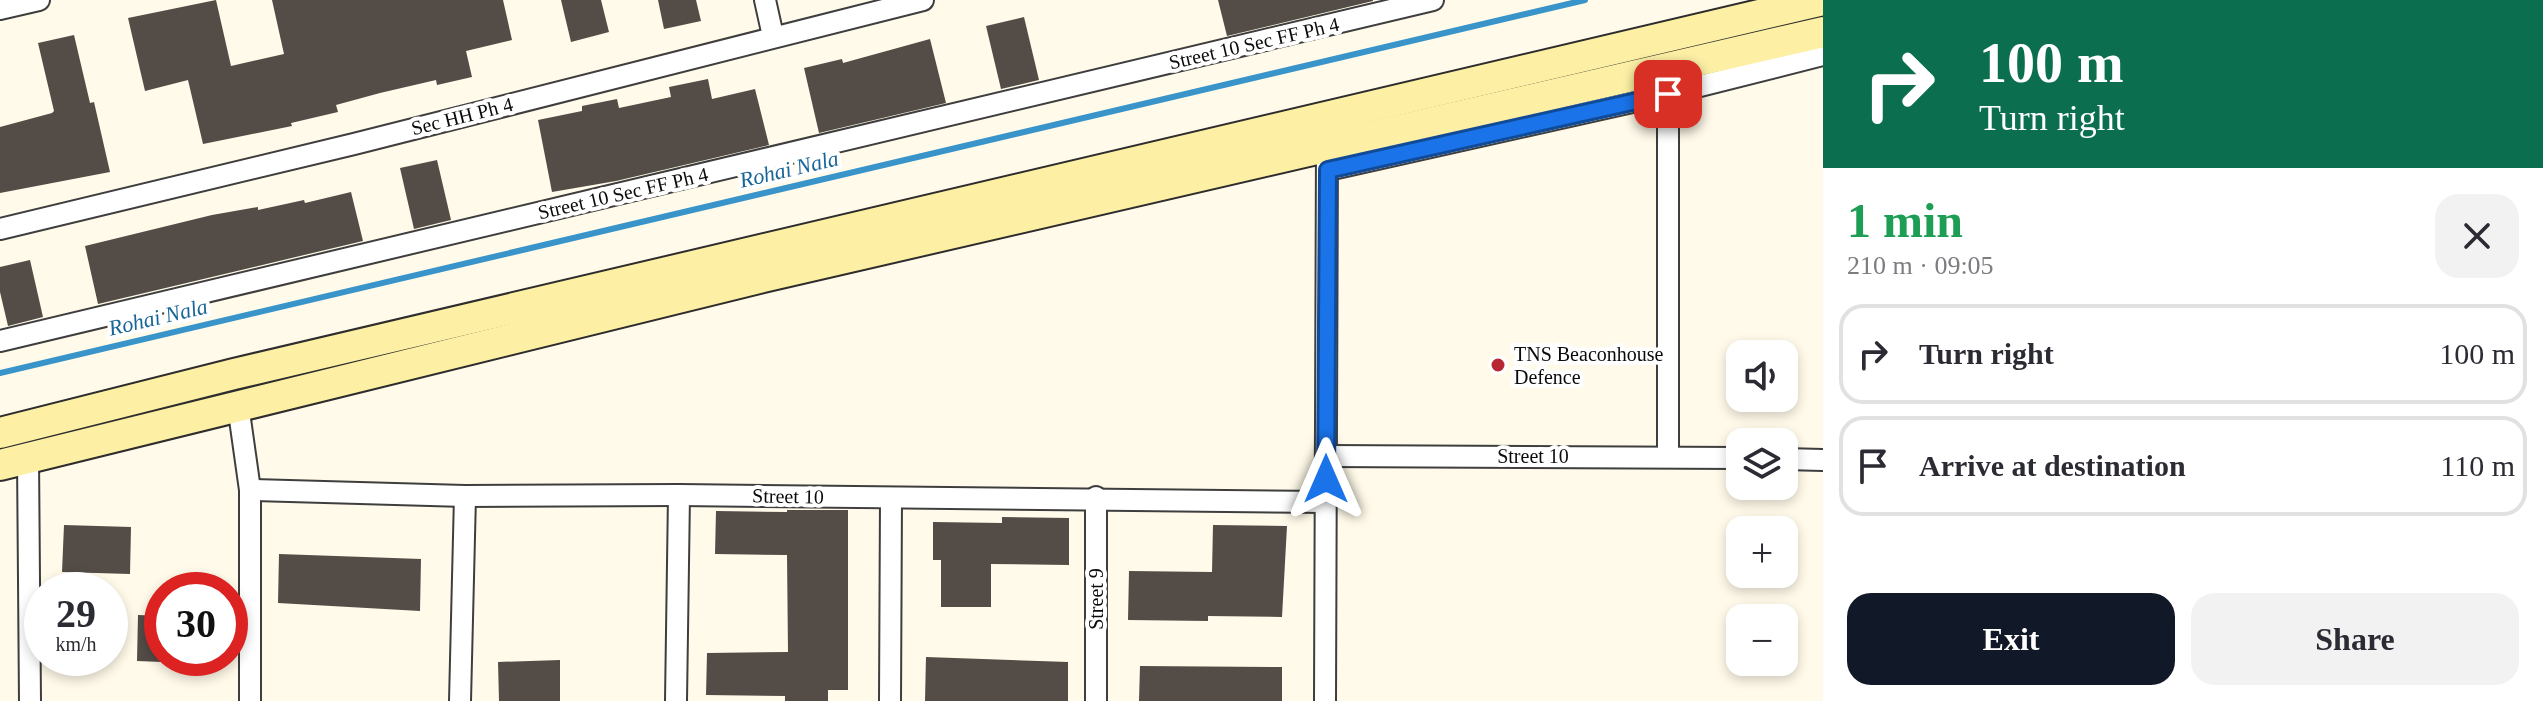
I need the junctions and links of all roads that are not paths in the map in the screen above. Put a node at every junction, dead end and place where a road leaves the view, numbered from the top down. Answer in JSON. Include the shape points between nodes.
{"nodes":[{"id":1,"x":39,"y":0,"type":"edge"},
{"id":2,"x":765,"y":0,"type":"edge"},
{"id":3,"x":923,"y":0,"type":"edge"},
{"id":4,"x":1433,"y":0,"type":"edge"},
{"id":5,"x":1823,"y":0,"type":"edge"},
{"id":6,"x":0,"y":9,"type":"edge"},
{"id":7,"x":1823,"y":32,"type":"edge"},
{"id":8,"x":773,"y":36,"type":"junction"},
{"id":9,"x":1823,"y":55,"type":"edge"},
{"id":10,"x":1668,"y":94,"type":"junction"},
{"id":11,"x":1605,"y":95,"type":"junction"},
{"id":12,"x":1328,"y":159,"type":"junction"},
{"id":13,"x":0,"y":229,"type":"edge"},
{"id":14,"x":0,"y":341,"type":"edge"},
{"id":15,"x":238,"y":405,"type":"junction"},
{"id":16,"x":0,"y":433,"type":"edge"},
{"id":17,"x":1326,"y":456,"type":"junction"},
{"id":18,"x":1668,"y":456,"type":"junction"},
{"id":19,"x":1726,"y":458,"type":"edge"},
{"id":20,"x":1798,"y":459,"type":"edge"},
{"id":21,"x":1823,"y":460,"type":"edge"},
{"id":22,"x":14,"y":462,"type":"edge"},
{"id":23,"x":250,"y":490,"type":"junction"},
{"id":24,"x":679,"y":495,"type":"junction"},
{"id":25,"x":465,"y":496,"type":"junction"},
{"id":26,"x":1096,"y":497,"type":"junction"},
{"id":27,"x":891,"y":498,"type":"junction"},
{"id":28,"x":1326,"y":502,"type":"junction"},
{"id":29,"x":30,"y":701,"type":"edge"},
{"id":30,"x":250,"y":701,"type":"edge"},
{"id":31,"x":460,"y":701,"type":"edge"},
{"id":32,"x":676,"y":701,"type":"edge"},
{"id":33,"x":890,"y":701,"type":"edge"},
{"id":34,"x":1096,"y":701,"type":"edge"},
{"id":35,"x":1325,"y":701,"type":"edge"}],
"edges":[{"from":1,"to":6,"type":"street"},
{"from":2,"to":8,"type":"street"},
{"from":3,"to":8,"type":"street","name":"Sec HH Ph 4"},
{"from":4,"to":14,"type":"street","name":"Street 10 Sec FF Ph 4"},
{"from":5,"to":16,"type":"main road"},
{"from":7,"to":11,"type":"main road"},
{"from":8,"to":13,"type":"street","name":"Sec HH Ph 4"},
{"from":9,"to":10,"type":"street"},
{"from":10,"to":11,"type":"street"},
{"from":10,"to":18,"type":"street"},
{"from":11,"to":12,"type":"main road"},
{"from":12,"to":15,"type":"main road","via":[[763,277]]},
{"from":12,"to":17,"type":"street"},
{"from":15,"to":22,"type":"main road"},
{"from":15,"to":23,"type":"street"},
{"from":17,"to":18,"type":"street","name":"Street 10"},
{"from":17,"to":28,"type":"street"},
{"from":18,"to":19,"type":"street","name":"Street 10"},
{"from":20,"to":21,"type":"street"},
{"from":22,"to":29,"type":"street"},
{"from":23,"to":25,"type":"street","name":"Street 10"},
{"from":23,"to":30,"type":"street"},
{"from":24,"to":25,"type":"street","name":"Street 10"},
{"from":24,"to":27,"type":"street","name":"Street 10"},
{"from":24,"to":32,"type":"street"},
{"from":25,"to":31,"type":"street"},
{"from":26,"to":27,"type":"street","name":"Street 10"},
{"from":26,"to":28,"type":"street","name":"Street 10"},
{"from":26,"to":34,"type":"street","name":"Street 9"},
{"from":27,"to":33,"type":"street"},
{"from":28,"to":35,"type":"street"}]}
